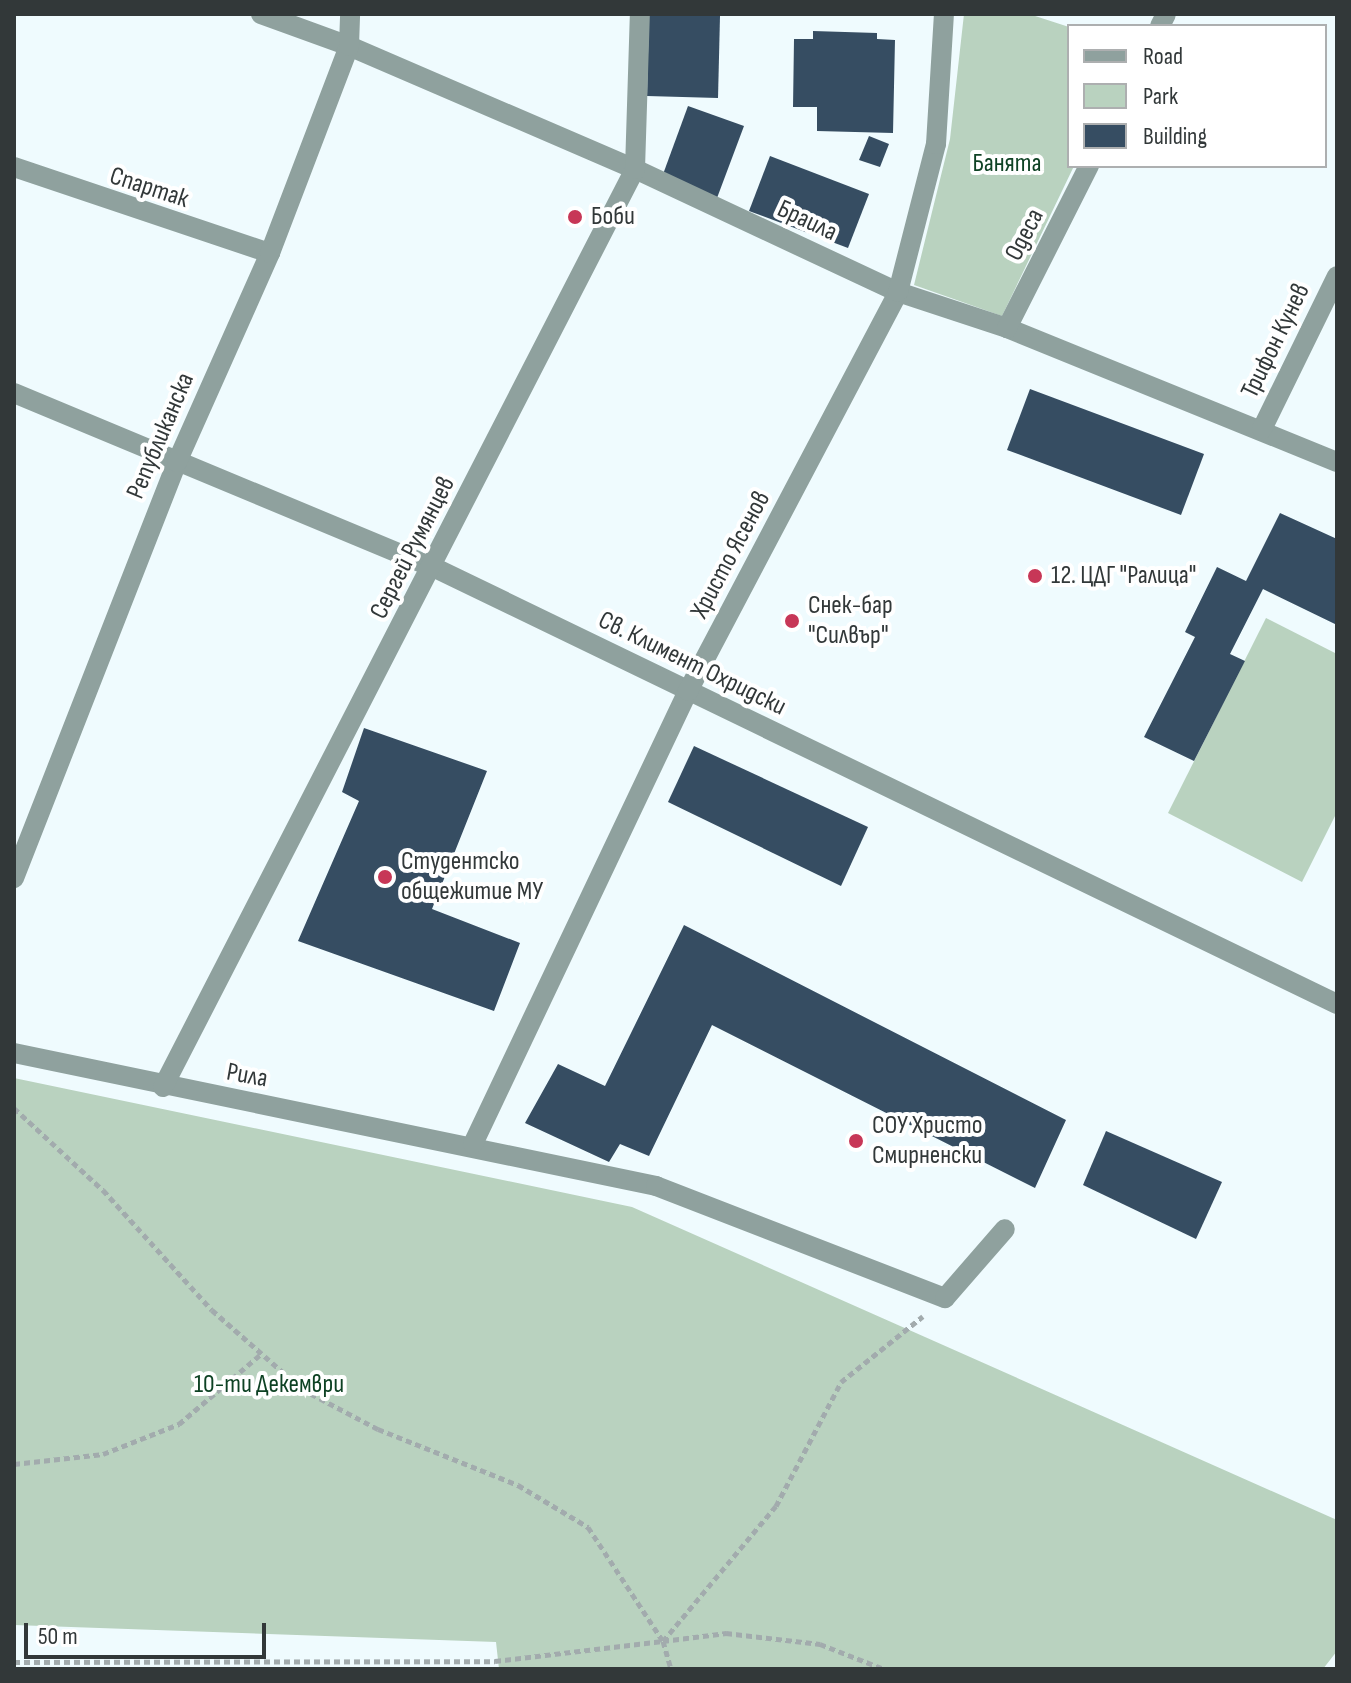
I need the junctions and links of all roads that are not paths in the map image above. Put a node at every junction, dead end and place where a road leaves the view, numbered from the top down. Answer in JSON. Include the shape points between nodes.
{"nodes":[{"id":1,"x":261,"y":14,"type":"edge"},
{"id":2,"x":350,"y":14,"type":"edge"},
{"id":3,"x":640,"y":14,"type":"edge"},
{"id":4,"x":944,"y":14,"type":"edge"},
{"id":5,"x":349,"y":46,"type":"junction"},
{"id":6,"x":14,"y":167,"type":"edge"},
{"id":7,"x":1088,"y":168,"type":"edge"},
{"id":8,"x":635,"y":169,"type":"junction"},
{"id":9,"x":270,"y":253,"type":"junction"},
{"id":10,"x":1337,"y":276,"type":"edge"},
{"id":11,"x":898,"y":292,"type":"junction"},
{"id":12,"x":1007,"y":328,"type":"junction"},
{"id":13,"x":14,"y":393,"type":"edge"},
{"id":14,"x":1262,"y":429,"type":"junction"},
{"id":15,"x":177,"y":462,"type":"junction"},
{"id":16,"x":1337,"y":462,"type":"edge"},
{"id":17,"x":433,"y":567,"type":"junction"},
{"id":18,"x":688,"y":691,"type":"junction"},
{"id":19,"x":14,"y":878,"type":"edge"},
{"id":20,"x":1337,"y":1004,"type":"edge"},
{"id":21,"x":14,"y":1053,"type":"edge"},
{"id":22,"x":163,"y":1087,"type":"junction"},
{"id":23,"x":473,"y":1144,"type":"junction"},
{"id":24,"x":1005,"y":1229,"type":"dead end"}],
"edges":[{"from":1,"to":5,"type":"street","name":"Браила"},
{"from":2,"to":5,"type":"street","name":"Републиканска"},
{"from":3,"to":8,"type":"street","name":"Сергей Румянцев"},
{"from":4,"to":11,"type":"street","name":"Христо Ясенов","via":[[936,144]]},
{"from":5,"to":8,"type":"street","name":"Браила"},
{"from":5,"to":9,"type":"street","name":"Републиканска"},
{"from":6,"to":9,"type":"street","name":"Спартак"},
{"from":7,"to":12,"type":"street","name":"Одеса"},
{"from":8,"to":11,"type":"street","name":"Браила"},
{"from":8,"to":17,"type":"street","name":"Сергей Румянцев"},
{"from":9,"to":15,"type":"street","name":"Републиканска"},
{"from":10,"to":14,"type":"street","name":"Трифон Кунев"},
{"from":11,"to":12,"type":"street","name":"Браила"},
{"from":11,"to":18,"type":"street","name":"Христо Ясенов"},
{"from":12,"to":14,"type":"street","name":"Браила"},
{"from":13,"to":15,"type":"street","name":"Св. Климент Охридски"},
{"from":14,"to":16,"type":"street","name":"Браила"},
{"from":15,"to":17,"type":"street","name":"Св. Климент Охридски"},
{"from":15,"to":19,"type":"street","name":"Републиканска"},
{"from":17,"to":18,"type":"street","name":"Св. Климент Охридски"},
{"from":17,"to":22,"type":"street","name":"Сергей Румянцев"},
{"from":18,"to":20,"type":"street","name":"Св. Климент Охридски"},
{"from":18,"to":23,"type":"street","name":"Христо Ясенов"},
{"from":21,"to":22,"type":"street","name":"Рила"},
{"from":22,"to":23,"type":"street","name":"Рила"},
{"from":23,"to":24,"type":"street","name":"Рила","via":[[656,1186],[945,1298]]}]}
